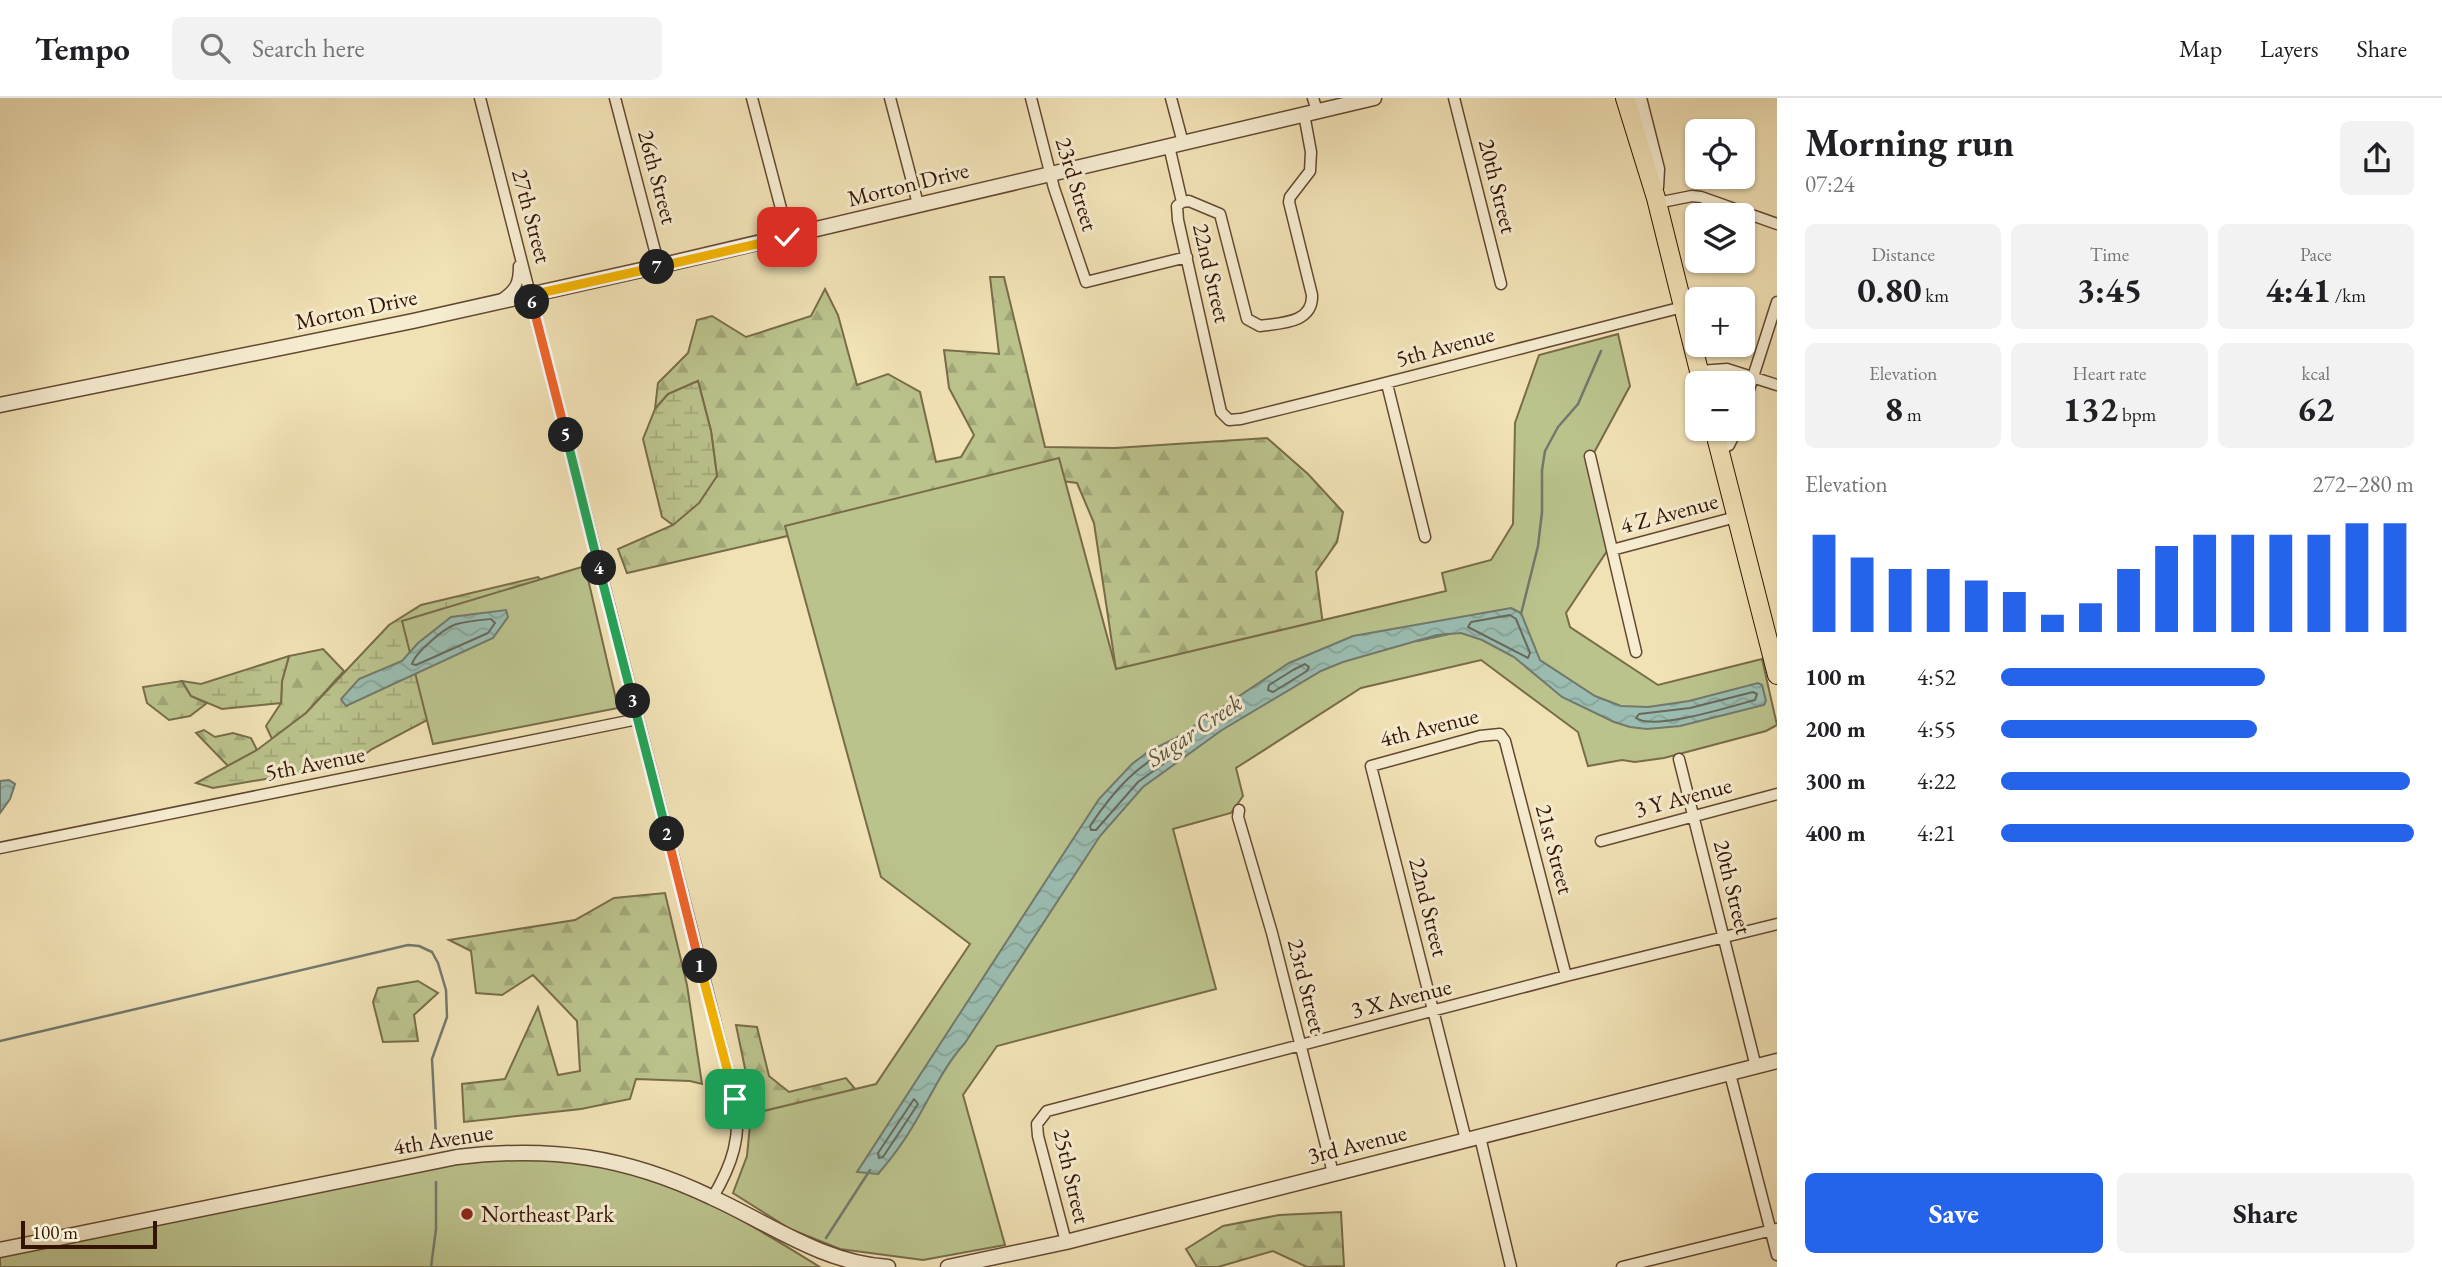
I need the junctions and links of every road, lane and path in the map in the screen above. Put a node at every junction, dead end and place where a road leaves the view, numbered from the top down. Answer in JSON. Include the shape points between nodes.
{"nodes":[{"id":1,"x":480,"y":98,"type":"edge"},
{"id":2,"x":615,"y":98,"type":"edge"},
{"id":3,"x":752,"y":98,"type":"edge"},
{"id":4,"x":890,"y":98,"type":"edge"},
{"id":5,"x":1031,"y":98,"type":"edge"},
{"id":6,"x":1171,"y":98,"type":"edge"},
{"id":7,"x":1374,"y":98,"type":"edge"},
{"id":8,"x":1454,"y":98,"type":"edge"},
{"id":9,"x":1625,"y":98,"type":"edge"},
{"id":10,"x":1639,"y":98,"type":"edge"},
{"id":11,"x":1311,"y":108,"type":"edge"},
{"id":12,"x":1176,"y":145,"type":"junction"},
{"id":13,"x":1050,"y":174,"type":"junction"},
{"id":14,"x":1656,"y":201,"type":"junction"},
{"id":15,"x":1182,"y":202,"type":"junction"},
{"id":16,"x":918,"y":204,"type":"junction"},
{"id":17,"x":1777,"y":224,"type":"edge"},
{"id":18,"x":787,"y":237,"type":"junction"},
{"id":19,"x":519,"y":249,"type":"junction"},
{"id":20,"x":1187,"y":257,"type":"junction"},
{"id":21,"x":794,"y":258,"type":"dead end"},
{"id":22,"x":659,"y":266,"type":"junction"},
{"id":23,"x":1501,"y":284,"type":"dead end"},
{"id":24,"x":531,"y":295,"type":"junction"},
{"id":25,"x":498,"y":302,"type":"junction"},
{"id":26,"x":1777,"y":302,"type":"edge"},
{"id":27,"x":1683,"y":307,"type":"junction"},
{"id":28,"x":1699,"y":371,"type":"edge"},
{"id":29,"x":1754,"y":371,"type":"edge"},
{"id":30,"x":1755,"y":377,"type":"edge"},
{"id":31,"x":1387,"y":384,"type":"junction"},
{"id":32,"x":1777,"y":385,"type":"edge"},
{"id":33,"x":0,"y":405,"type":"edge"},
{"id":34,"x":1221,"y":412,"type":"joint"},
{"id":35,"x":1717,"y":441,"type":"edge"},
{"id":36,"x":1731,"y":441,"type":"edge"},
{"id":37,"x":1720,"y":450,"type":"junction"},
{"id":38,"x":1590,"y":456,"type":"dead end"},
{"id":39,"x":1736,"y":517,"type":"junction"},
{"id":40,"x":1425,"y":537,"type":"dead end"},
{"id":41,"x":1612,"y":550,"type":"junction"},
{"id":42,"x":1636,"y":652,"type":"dead end"},
{"id":43,"x":1777,"y":675,"type":"edge"},
{"id":44,"x":638,"y":719,"type":"junction"},
{"id":45,"x":1500,"y":734,"type":"joint"},
{"id":46,"x":1679,"y":758,"type":"dead end"},
{"id":47,"x":1371,"y":766,"type":"joint"},
{"id":48,"x":1777,"y":794,"type":"edge"},
{"id":49,"x":1239,"y":810,"type":"dead end"},
{"id":50,"x":1693,"y":816,"type":"junction"},
{"id":51,"x":1601,"y":841,"type":"dead end"},
{"id":52,"x":0,"y":848,"type":"edge"},
{"id":53,"x":1777,"y":924,"type":"edge"},
{"id":54,"x":1724,"y":938,"type":"junction"},
{"id":55,"x":1566,"y":976,"type":"junction"},
{"id":56,"x":1434,"y":1011,"type":"junction"},
{"id":57,"x":1300,"y":1045,"type":"junction"},
{"id":58,"x":1777,"y":1061,"type":"edge"},
{"id":59,"x":1756,"y":1067,"type":"junction"},
{"id":60,"x":1730,"y":1074,"type":"junction"},
{"id":61,"x":1039,"y":1119,"type":"joint"},
{"id":62,"x":1473,"y":1139,"type":"junction"},
{"id":63,"x":1333,"y":1173,"type":"junction"},
{"id":64,"x":713,"y":1197,"type":"junction"},
{"id":65,"x":1774,"y":1229,"type":"edge"},
{"id":66,"x":1066,"y":1242,"type":"junction"},
{"id":67,"x":0,"y":1250,"type":"edge"},
{"id":68,"x":1777,"y":1255,"type":"edge"},
{"id":69,"x":1642,"y":1265,"type":"edge"},
{"id":70,"x":879,"y":1266,"type":"edge"},
{"id":71,"x":888,"y":1267,"type":"edge"},
{"id":72,"x":950,"y":1267,"type":"edge"},
{"id":73,"x":1511,"y":1267,"type":"edge"},
{"id":74,"x":1622,"y":1267,"type":"edge"}],
"edges":[{"from":1,"to":19,"type":"street","name":"27th Street"},
{"from":2,"to":22,"type":"street","name":"26th Street"},
{"from":3,"to":18,"type":"street"},
{"from":4,"to":16,"type":"street"},
{"from":5,"to":13,"type":"street","name":"23rd Street"},
{"from":6,"to":12,"type":"street","name":"22nd Street"},
{"from":7,"to":11,"type":"street","name":"Morton Drive"},
{"from":8,"to":23,"type":"street","name":"20th Street"},
{"from":9,"to":14,"type":"main road"},
{"from":10,"to":14,"type":"street","via":[[1657,170]]},
{"from":11,"to":12,"type":"street","name":"Morton Drive"},
{"from":11,"to":15,"type":"street","via":[[1310,171],[1289,202],[1312,301],[1303,317],[1260,326],[1247,319],[1220,214]]},
{"from":12,"to":13,"type":"street","name":"Morton Drive"},
{"from":12,"to":15,"type":"street","name":"22nd Street"},
{"from":13,"to":16,"type":"street","name":"Morton Drive"},
{"from":13,"to":20,"type":"street","name":"23rd Street","via":[[1086,282]]},
{"from":14,"to":17,"type":"street","via":[[1701,197]]},
{"from":14,"to":27,"type":"main road"},
{"from":15,"to":20,"type":"street","name":"22nd Street","via":[[1177,212]]},
{"from":16,"to":18,"type":"street","name":"Morton Drive"},
{"from":18,"to":21,"type":"street"},
{"from":18,"to":22,"type":"street","name":"Morton Drive"},
{"from":19,"to":24,"type":"street","name":"27th Street"},
{"from":19,"to":25,"type":"street","via":[[518,284]]},
{"from":20,"to":34,"type":"street","name":"22nd Street"},
{"from":22,"to":24,"type":"street","name":"Morton Drive"},
{"from":24,"to":25,"type":"street","name":"Morton Drive"},
{"from":24,"to":44,"type":"street","name":"27th Street"},
{"from":25,"to":33,"type":"street","name":"Morton Drive"},
{"from":26,"to":29,"type":"street"},
{"from":27,"to":28,"type":"main road"},
{"from":27,"to":31,"type":"street","name":"5th Avenue"},
{"from":30,"to":32,"type":"street"},
{"from":31,"to":34,"type":"street","name":"5th Avenue","via":[[1241,419],[1229,420]]},
{"from":31,"to":40,"type":"street"},
{"from":35,"to":37,"type":"main road"},
{"from":36,"to":37,"type":"street"},
{"from":37,"to":39,"type":"main road"},
{"from":38,"to":41,"type":"street"},
{"from":39,"to":41,"type":"street","name":"4 Z Avenue"},
{"from":39,"to":43,"type":"main road"},
{"from":41,"to":42,"type":"street"},
{"from":44,"to":52,"type":"street","name":"5th Avenue"},
{"from":44,"to":64,"type":"street","name":"27th Street","via":[[738,1116],[733,1157]]},
{"from":45,"to":47,"type":"street","name":"4th Avenue"},
{"from":45,"to":55,"type":"street","name":"21st Street"},
{"from":46,"to":50,"type":"street","name":"20th Street"},
{"from":47,"to":56,"type":"street","name":"22nd Street"},
{"from":48,"to":50,"type":"street","name":"3 Y Avenue"},
{"from":49,"to":57,"type":"street","name":"23rd Street"},
{"from":50,"to":51,"type":"street","name":"3 Y Avenue"},
{"from":50,"to":54,"type":"street","name":"20th Street"},
{"from":53,"to":54,"type":"street","name":"3 X Avenue"},
{"from":54,"to":55,"type":"street","name":"3 X Avenue"},
{"from":54,"to":59,"type":"street","name":"20th Street"},
{"from":55,"to":56,"type":"street","name":"3 X Avenue"},
{"from":56,"to":57,"type":"street","name":"3 X Avenue"},
{"from":56,"to":62,"type":"street","name":"22nd Street"},
{"from":57,"to":61,"type":"street","name":"3 X Avenue","via":[[1059,1106]]},
{"from":57,"to":63,"type":"street","name":"23rd Street"},
{"from":58,"to":59,"type":"street","name":"3rd Avenue"},
{"from":59,"to":60,"type":"street","name":"3rd Avenue"},
{"from":60,"to":62,"type":"street","name":"3rd Avenue"},
{"from":60,"to":65,"type":"street"},
{"from":61,"to":66,"type":"street","name":"25th Street","via":[[1038,1136]]},
{"from":62,"to":63,"type":"street","name":"3rd Avenue"},
{"from":62,"to":73,"type":"street","name":"22nd Street"},
{"from":63,"to":66,"type":"street","name":"3rd Avenue"},
{"from":64,"to":67,"type":"street","name":"4th Avenue","via":[[664,1176],[591,1157],[559,1152],[492,1153],[407,1166]]},
{"from":64,"to":70,"type":"street","name":"4th Avenue","via":[[816,1249]]},
{"from":65,"to":68,"type":"street"},
{"from":65,"to":69,"type":"street"},
{"from":66,"to":72,"type":"street","name":"3rd Avenue"},
{"from":69,"to":74,"type":"street"},
{"from":70,"to":71,"type":"street"}]}
